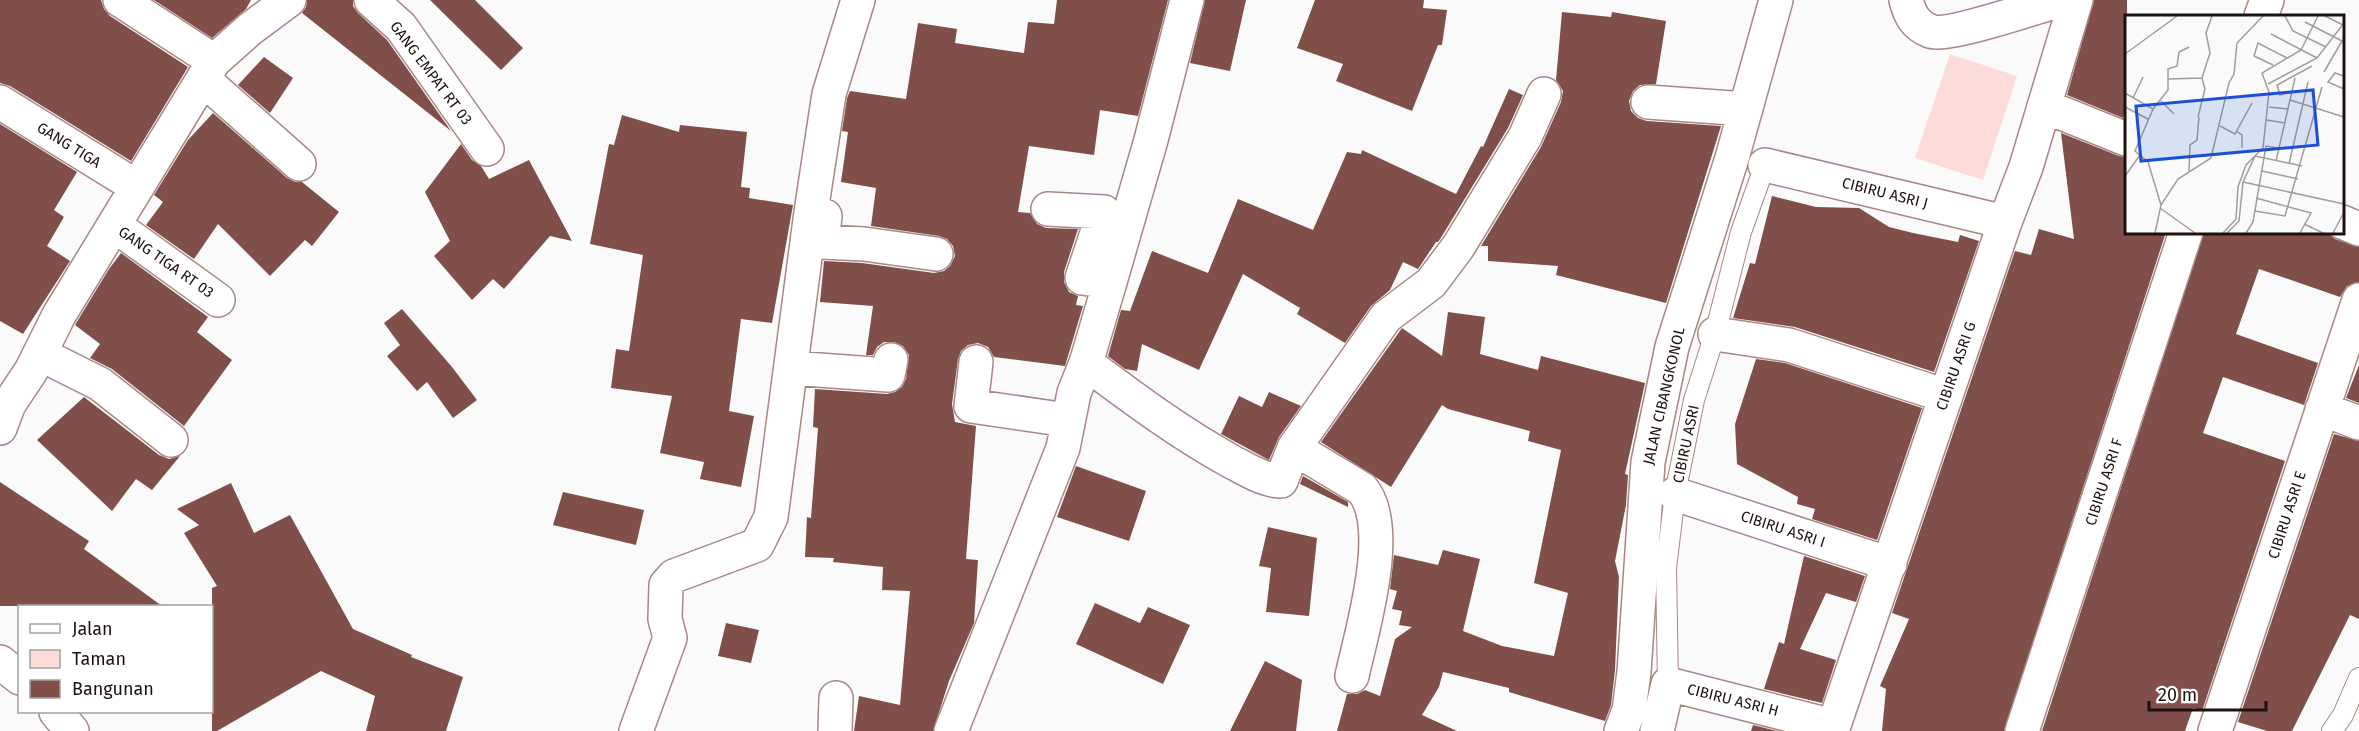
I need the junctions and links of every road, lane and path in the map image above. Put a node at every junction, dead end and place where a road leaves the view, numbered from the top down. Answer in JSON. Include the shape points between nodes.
{"nodes":[{"id":1,"x":120,"y":0,"type":"edge"},
{"id":2,"x":289,"y":0,"type":"edge"},
{"id":3,"x":371,"y":0,"type":"edge"},
{"id":4,"x":858,"y":0,"type":"edge"},
{"id":5,"x":1187,"y":0,"type":"edge"},
{"id":6,"x":1776,"y":0,"type":"edge"},
{"id":7,"x":1906,"y":0,"type":"edge"},
{"id":8,"x":2061,"y":0,"type":"edge"},
{"id":9,"x":2076,"y":0,"type":"edge"},
{"id":10,"x":2267,"y":0,"type":"edge"},
{"id":11,"x":2261,"y":15,"type":"edge"},
{"id":12,"x":208,"y":70,"type":"junction"},
{"id":13,"x":1544,"y":94,"type":"dead end"},
{"id":14,"x":0,"y":102,"type":"edge"},
{"id":15,"x":1648,"y":102,"type":"dead end"},
{"id":16,"x":2044,"y":106,"type":"junction"},
{"id":17,"x":1746,"y":109,"type":"junction"},
{"id":18,"x":2125,"y":137,"type":"edge"},
{"id":19,"x":487,"y":149,"type":"dead end"},
{"id":20,"x":299,"y":164,"type":"dead end"},
{"id":21,"x":1766,"y":165,"type":"joint"},
{"id":22,"x":137,"y":187,"type":"junction"},
{"id":23,"x":1048,"y":209,"type":"dead end"},
{"id":24,"x":811,"y":213,"type":"junction"},
{"id":25,"x":2005,"y":222,"type":"junction"},
{"id":26,"x":2344,"y":222,"type":"edge"},
{"id":27,"x":114,"y":225,"type":"junction"},
{"id":28,"x":2359,"y":228,"type":"edge"},
{"id":29,"x":2185,"y":234,"type":"edge"},
{"id":30,"x":936,"y":254,"type":"dead end"},
{"id":31,"x":1110,"y":282,"type":"junction"},
{"id":32,"x":218,"y":300,"type":"dead end"},
{"id":33,"x":2359,"y":300,"type":"edge"},
{"id":34,"x":1715,"y":334,"type":"junction"},
{"id":35,"x":40,"y":354,"type":"junction"},
{"id":36,"x":891,"y":360,"type":"dead end"},
{"id":37,"x":976,"y":362,"type":"dead end"},
{"id":38,"x":1086,"y":363,"type":"junction"},
{"id":39,"x":791,"y":368,"type":"junction"},
{"id":40,"x":1946,"y":396,"type":"junction"},
{"id":41,"x":2322,"y":409,"type":"junction"},
{"id":42,"x":1067,"y":420,"type":"junction"},
{"id":43,"x":2359,"y":423,"type":"edge"},
{"id":44,"x":0,"y":428,"type":"edge"},
{"id":45,"x":171,"y":440,"type":"dead end"},
{"id":46,"x":1293,"y":448,"type":"junction"},
{"id":47,"x":1675,"y":494,"type":"junction"},
{"id":48,"x":1890,"y":564,"type":"junction"},
{"id":49,"x":0,"y":662,"type":"edge"},
{"id":50,"x":18,"y":676,"type":"edge"},
{"id":51,"x":1352,"y":676,"type":"dead end"},
{"id":52,"x":2359,"y":678,"type":"edge"},
{"id":53,"x":1668,"y":684,"type":"junction"},
{"id":54,"x":836,"y":698,"type":"dead end"},
{"id":55,"x":58,"y":713,"type":"edge"},
{"id":56,"x":2345,"y":723,"type":"edge"},
{"id":57,"x":1833,"y":728,"type":"edge"},
{"id":58,"x":72,"y":731,"type":"edge"},
{"id":59,"x":636,"y":731,"type":"edge"},
{"id":60,"x":835,"y":731,"type":"edge"},
{"id":61,"x":951,"y":731,"type":"edge"},
{"id":62,"x":1622,"y":731,"type":"edge"},
{"id":63,"x":1657,"y":731,"type":"edge"},
{"id":64,"x":2022,"y":731,"type":"edge"},
{"id":65,"x":2215,"y":731,"type":"edge"}],
"edges":[{"from":1,"to":12,"type":"street"},
{"from":2,"to":12,"type":"street"},
{"from":3,"to":19,"type":"street","name":"GANG EMPAT RT 03","via":[[401,27]]},
{"from":4,"to":24,"type":"street","via":[[829,94]]},
{"from":5,"to":31,"type":"street"},
{"from":6,"to":17,"type":"street","name":"JALAN CIBANGKONOL"},
{"from":7,"to":8,"type":"street","via":[[1917,24],[1933,33],[1955,31]]},
{"from":9,"to":16,"type":"street","name":"CIBIRU ASRI G"},
{"from":10,"to":11,"type":"street"},
{"from":12,"to":20,"type":"street"},
{"from":12,"to":22,"type":"street"},
{"from":13,"to":46,"type":"street","via":[[1525,136],[1458,247],[1431,283],[1386,317]]},
{"from":14,"to":22,"type":"street","name":"GANG TIGA"},
{"from":15,"to":17,"type":"street"},
{"from":16,"to":18,"type":"street"},
{"from":16,"to":25,"type":"street","name":"CIBIRU ASRI G"},
{"from":17,"to":62,"type":"street","name":"JALAN CIBANGKONOL","via":[[1672,347],[1648,462],[1635,672]]},
{"from":21,"to":25,"type":"street","name":"CIBIRU ASRI J"},
{"from":21,"to":34,"type":"lane","name":"CIBIRU ASRI","via":[[1741,232]]},
{"from":22,"to":27,"type":"street"},
{"from":23,"to":31,"type":"street","via":[[1104,212],[1082,278]]},
{"from":24,"to":30,"type":"street","via":[[825,216],[822,242]]},
{"from":24,"to":39,"type":"street"},
{"from":25,"to":40,"type":"street","name":"CIBIRU ASRI G"},
{"from":26,"to":28,"type":"street"},
{"from":27,"to":32,"type":"street","name":"GANG TIGA RT 03"},
{"from":27,"to":35,"type":"street"},
{"from":29,"to":64,"type":"street","name":"CIBIRU ASRI F"},
{"from":31,"to":38,"type":"street"},
{"from":33,"to":41,"type":"street","name":"CIBIRU ASRI E"},
{"from":34,"to":40,"type":"street","via":[[1789,345]]},
{"from":34,"to":47,"type":"lane","name":"CIBIRU ASRI","via":[[1695,400]]},
{"from":35,"to":44,"type":"street","via":[[9,404]]},
{"from":35,"to":45,"type":"street","via":[[100,384]]},
{"from":36,"to":39,"type":"street","via":[[888,375]]},
{"from":37,"to":42,"type":"street","via":[[971,406]]},
{"from":38,"to":42,"type":"street"},
{"from":38,"to":46,"type":"street","via":[[1209,449],[1274,481],[1281,480]]},
{"from":39,"to":59,"type":"street","via":[[771,517],[757,545],[674,576],[666,585],[669,638]]},
{"from":40,"to":48,"type":"street","name":"CIBIRU ASRI G"},
{"from":41,"to":43,"type":"street"},
{"from":41,"to":65,"type":"street","name":"CIBIRU ASRI E"},
{"from":42,"to":61,"type":"street","via":[[1064,448]]},
{"from":46,"to":51,"type":"street","via":[[1362,489],[1373,511],[1377,554]]},
{"from":47,"to":48,"type":"street","name":"CIBIRU ASRI I"},
{"from":47,"to":53,"type":"lane","name":"CIBIRU ASRI","via":[[1666,568]]},
{"from":48,"to":57,"type":"street","name":"CIBIRU ASRI G"},
{"from":49,"to":50,"type":"street"},
{"from":52,"to":56,"type":"lane"},
{"from":53,"to":57,"type":"street","name":"CIBIRU ASRI H"},
{"from":53,"to":63,"type":"street","name":"CIBIRU ASRI"},
{"from":54,"to":60,"type":"street"},
{"from":55,"to":58,"type":"street"}]}
